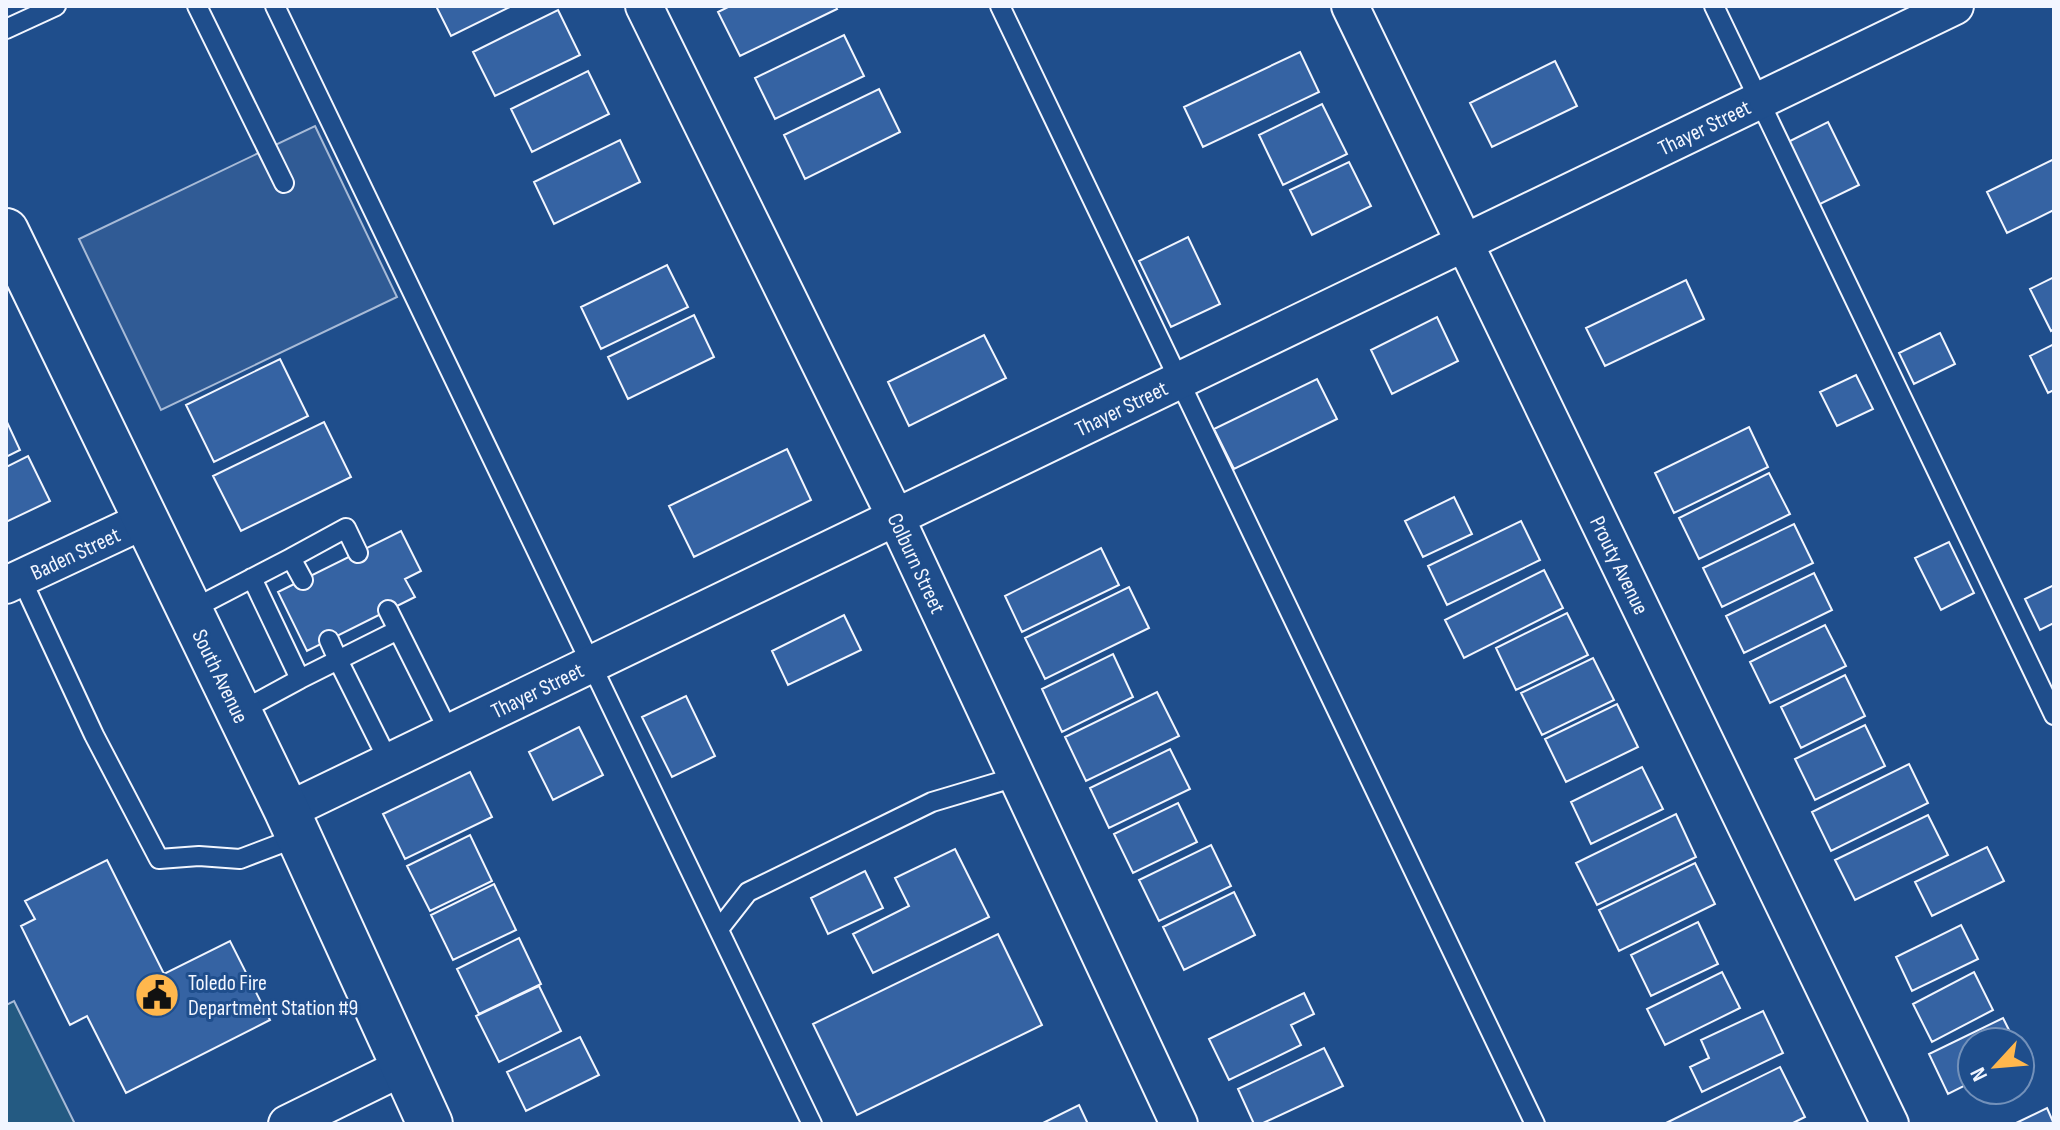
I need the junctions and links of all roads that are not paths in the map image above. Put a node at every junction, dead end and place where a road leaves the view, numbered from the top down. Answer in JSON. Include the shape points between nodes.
{"nodes":[{"id":1,"x":56,"y":6,"type":"edge"},
{"id":2,"x":197,"y":6,"type":"edge"},
{"id":3,"x":275,"y":6,"type":"edge"},
{"id":4,"x":644,"y":6,"type":"edge"},
{"id":5,"x":1000,"y":6,"type":"edge"},
{"id":6,"x":1350,"y":6,"type":"edge"},
{"id":7,"x":1714,"y":6,"type":"edge"},
{"id":8,"x":1955,"y":6,"type":"edge"},
{"id":9,"x":6,"y":29,"type":"edge"},
{"id":10,"x":1759,"y":100,"type":"junction"},
{"id":11,"x":284,"y":183,"type":"dead end"},
{"id":12,"x":8,"y":238,"type":"edge"},
{"id":13,"x":1464,"y":243,"type":"junction"},
{"id":14,"x":1180,"y":380,"type":"junction"},
{"id":15,"x":895,"y":516,"type":"junction"},
{"id":16,"x":145,"y":520,"type":"junction"},
{"id":17,"x":358,"y":553,"type":"dead end"},
{"id":18,"x":291,"y":558,"type":"junction"},
{"id":19,"x":252,"y":578,"type":"junction"},
{"id":20,"x":303,"y":580,"type":"dead end"},
{"id":21,"x":14,"y":582,"type":"edge"},
{"id":22,"x":388,"y":610,"type":"dead end"},
{"id":23,"x":189,"y":611,"type":"junction"},
{"id":24,"x":398,"y":630,"type":"junction"},
{"id":25,"x":329,"y":640,"type":"dead end"},
{"id":26,"x":338,"y":660,"type":"junction"},
{"id":27,"x":592,"y":663,"type":"junction"},
{"id":28,"x":300,"y":679,"type":"junction"},
{"id":29,"x":239,"y":712,"type":"junction"},
{"id":30,"x":2054,"y":715,"type":"edge"},
{"id":31,"x":449,"y":732,"type":"junction"},
{"id":32,"x":389,"y":762,"type":"junction"},
{"id":33,"x":1016,"y":777,"type":"junction"},
{"id":34,"x":292,"y":824,"type":"junction"},
{"id":35,"x":719,"y":929,"type":"junction"},
{"id":36,"x":403,"y":1067,"type":"junction"},
{"id":37,"x":290,"y":1123,"type":"edge"},
{"id":38,"x":430,"y":1124,"type":"edge"},
{"id":39,"x":812,"y":1124,"type":"edge"},
{"id":40,"x":1179,"y":1124,"type":"edge"},
{"id":41,"x":1535,"y":1124,"type":"edge"},
{"id":42,"x":1890,"y":1124,"type":"edge"}],
"edges":[{"from":1,"to":9,"type":"lane"},
{"from":2,"to":11,"type":"lane"},
{"from":3,"to":27,"type":"lane"},
{"from":4,"to":15,"type":"street","name":"Colburn Street"},
{"from":5,"to":14,"type":"lane"},
{"from":6,"to":13,"type":"street","name":"Prouty Avenue"},
{"from":7,"to":10,"type":"lane"},
{"from":8,"to":10,"type":"street","name":"Thayer Street"},
{"from":10,"to":13,"type":"street","name":"Thayer Street"},
{"from":10,"to":30,"type":"lane"},
{"from":12,"to":16,"type":"street","name":"South Avenue"},
{"from":13,"to":14,"type":"street","name":"Thayer Street"},
{"from":13,"to":42,"type":"street","name":"Prouty Avenue"},
{"from":14,"to":15,"type":"street","name":"Thayer Street"},
{"from":14,"to":41,"type":"lane"},
{"from":15,"to":27,"type":"street","name":"Thayer Street"},
{"from":15,"to":33,"type":"street","name":"Colburn Street"},
{"from":16,"to":21,"type":"street","name":"Baden Street"},
{"from":16,"to":23,"type":"street","name":"South Avenue"},
{"from":17,"to":18,"type":"lane","via":[[346,528]]},
{"from":18,"to":19,"type":"lane"},
{"from":18,"to":20,"type":"lane"},
{"from":19,"to":23,"type":"lane"},
{"from":19,"to":28,"type":"lane"},
{"from":21,"to":34,"type":"lane","via":[[159,859],[240,859]]},
{"from":22,"to":24,"type":"lane"},
{"from":23,"to":29,"type":"street","name":"South Avenue"},
{"from":24,"to":26,"type":"lane"},
{"from":24,"to":31,"type":"lane"},
{"from":25,"to":26,"type":"lane"},
{"from":26,"to":28,"type":"lane"},
{"from":26,"to":32,"type":"lane"},
{"from":27,"to":31,"type":"street","name":"Thayer Street"},
{"from":27,"to":35,"type":"lane"},
{"from":28,"to":29,"type":"lane"},
{"from":29,"to":34,"type":"street","name":"South Avenue"},
{"from":31,"to":32,"type":"street","name":"Thayer Street"},
{"from":32,"to":34,"type":"street","name":"Thayer Street"},
{"from":33,"to":35,"type":"lane","via":[[932,802],[748,892]]},
{"from":33,"to":40,"type":"street","name":"Colburn Street"},
{"from":34,"to":36,"type":"street","name":"South Avenue"},
{"from":35,"to":39,"type":"lane"},
{"from":36,"to":37,"type":"street"},
{"from":36,"to":38,"type":"street","name":"South Avenue"}]}
